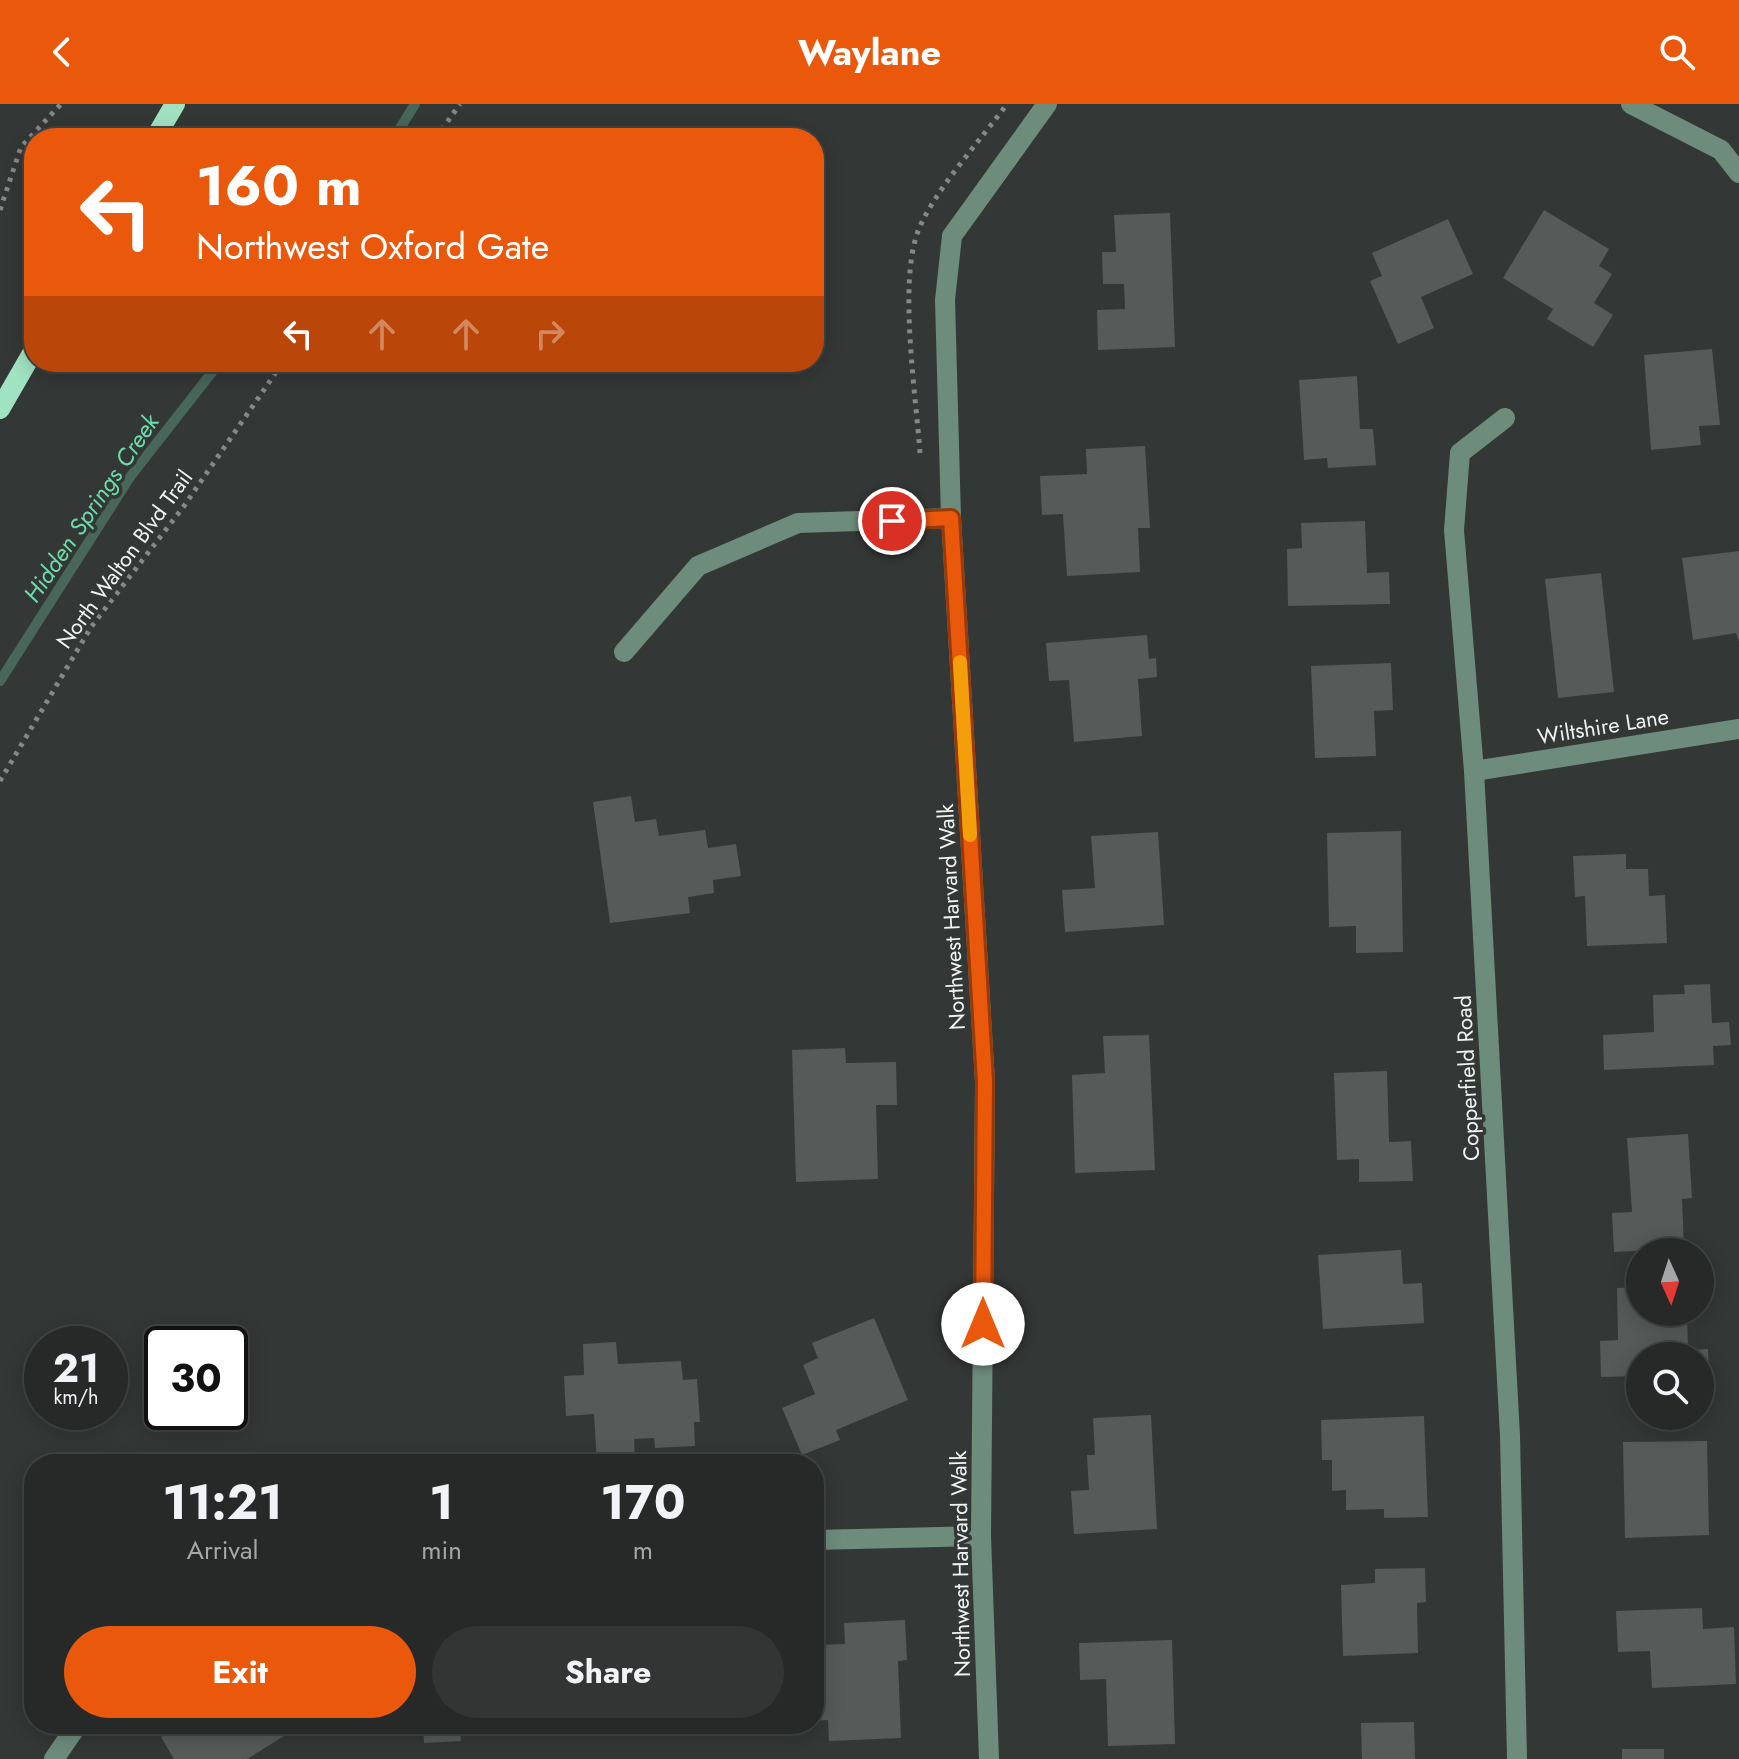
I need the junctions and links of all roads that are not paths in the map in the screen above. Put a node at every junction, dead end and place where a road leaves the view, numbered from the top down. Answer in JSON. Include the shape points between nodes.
{"nodes":[{"id":1,"x":175,"y":104,"type":"edge"},
{"id":2,"x":1047,"y":104,"type":"edge"},
{"id":3,"x":1631,"y":104,"type":"edge"},
{"id":4,"x":161,"y":128,"type":"edge"},
{"id":5,"x":1739,"y":173,"type":"edge"},
{"id":6,"x":24,"y":367,"type":"edge"},
{"id":7,"x":0,"y":409,"type":"edge"},
{"id":8,"x":1505,"y":418,"type":"dead end"},
{"id":9,"x":951,"y":518,"type":"junction"},
{"id":10,"x":624,"y":652,"type":"dead end"},
{"id":11,"x":1739,"y":729,"type":"edge"},
{"id":12,"x":1474,"y":771,"type":"junction"},
{"id":13,"x":981,"y":1536,"type":"junction"},
{"id":14,"x":824,"y":1540,"type":"edge"},
{"id":15,"x":71,"y":1734,"type":"edge"},
{"id":16,"x":54,"y":1759,"type":"edge"},
{"id":17,"x":989,"y":1759,"type":"edge"},
{"id":18,"x":1517,"y":1759,"type":"edge"}],
"edges":[{"from":1,"to":4,"type":"main road"},
{"from":2,"to":9,"type":"street","name":"Northwest Harvard Walk","via":[[952,236],[945,300]]},
{"from":3,"to":5,"type":"street","via":[[1721,150]]},
{"from":6,"to":7,"type":"main road"},
{"from":8,"to":12,"type":"street","name":"Copperfield Road","via":[[1460,453],[1454,530]]},
{"from":9,"to":10,"type":"street","via":[[798,523],[698,566]]},
{"from":9,"to":13,"type":"street","name":"Northwest Harvard Walk","via":[[985,1082]]},
{"from":11,"to":12,"type":"street","name":"Wiltshire Lane"},
{"from":12,"to":18,"type":"street","name":"Copperfield Road","via":[[1510,1436]]},
{"from":13,"to":14,"type":"street"},
{"from":13,"to":17,"type":"street","name":"Northwest Harvard Walk"},
{"from":15,"to":16,"type":"street"}]}
